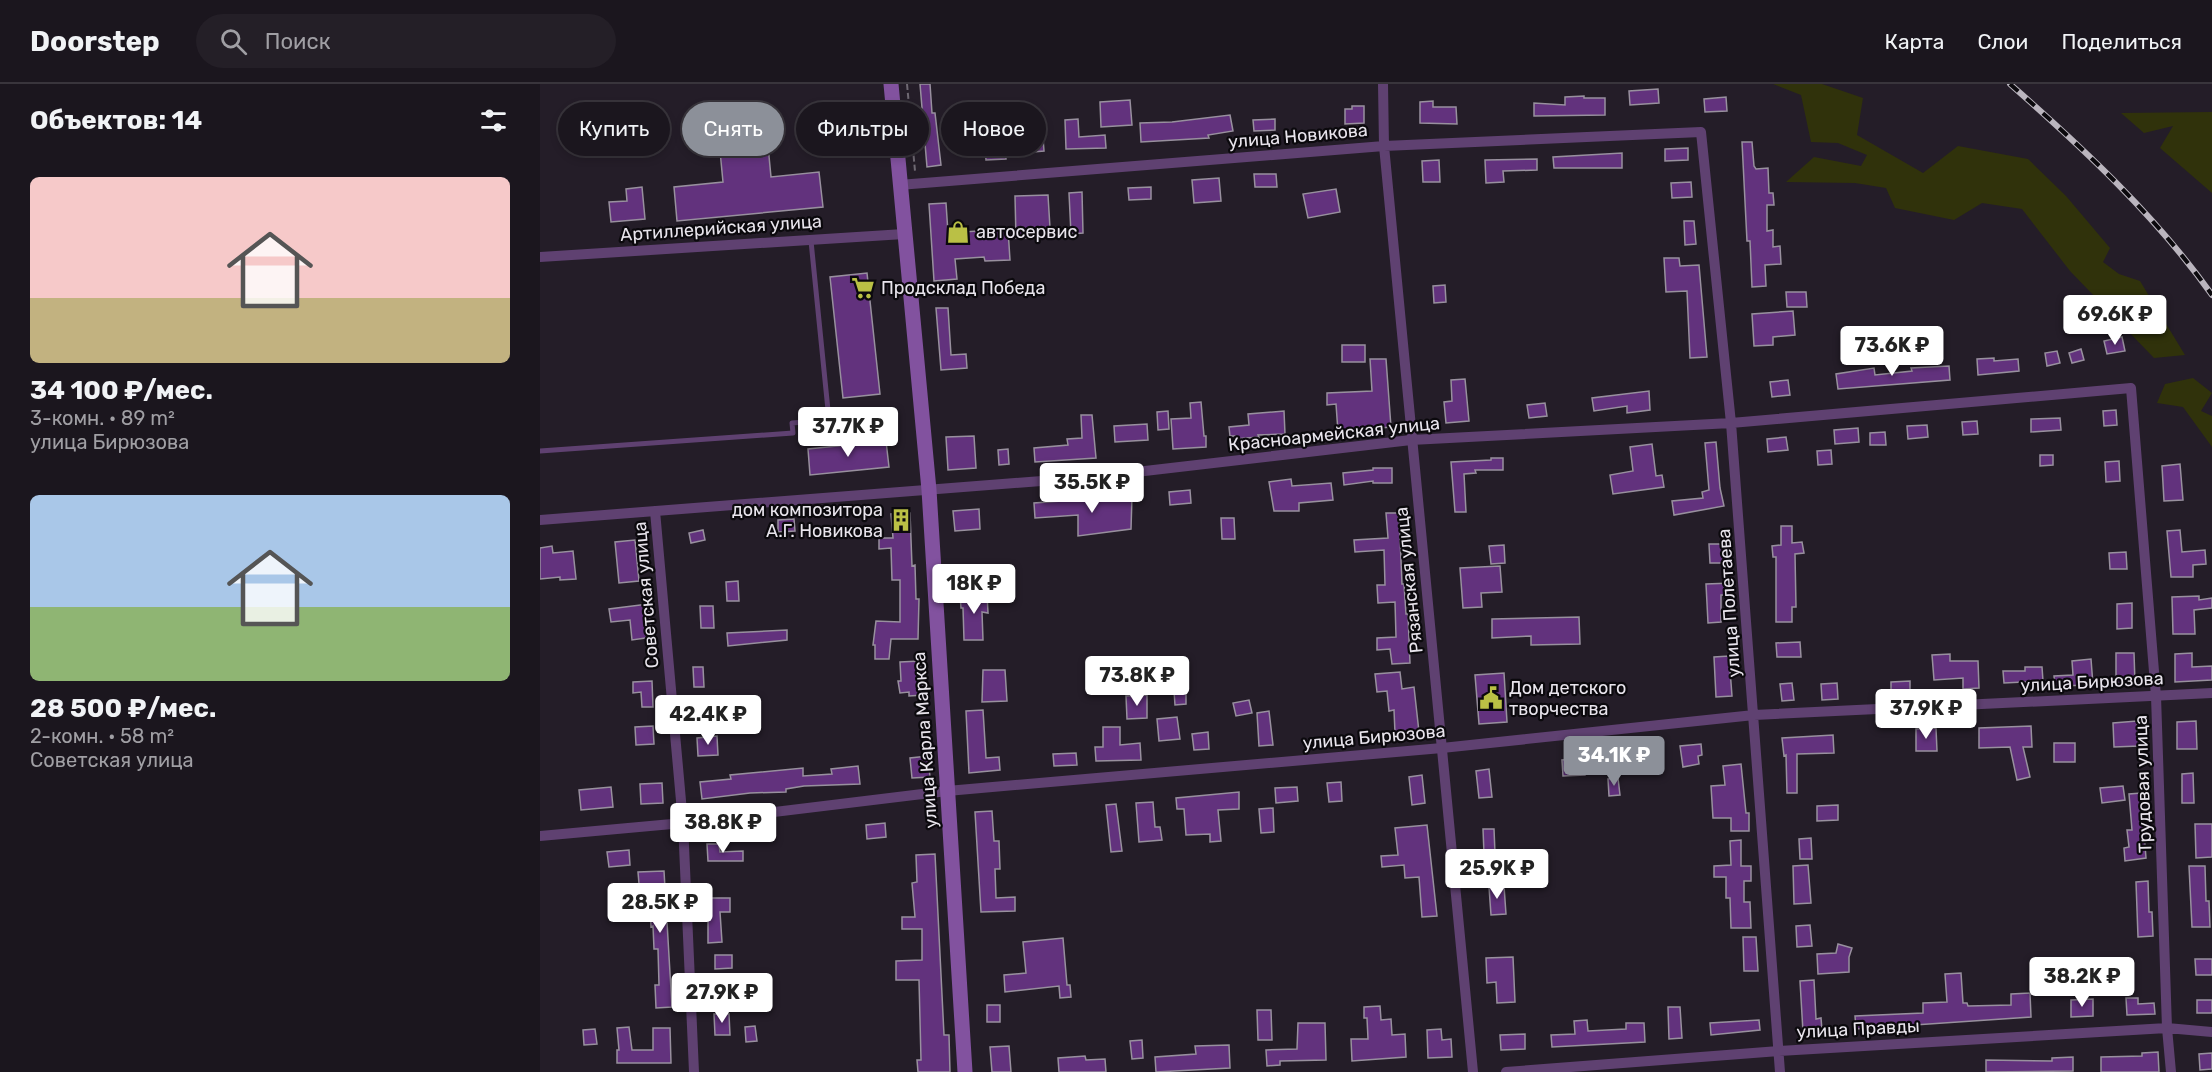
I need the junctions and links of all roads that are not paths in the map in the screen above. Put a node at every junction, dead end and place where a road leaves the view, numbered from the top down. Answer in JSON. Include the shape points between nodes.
{"nodes":[{"id":1,"x":891,"y":84,"type":"edge"},
{"id":2,"x":1383,"y":84,"type":"edge"},
{"id":3,"x":1701,"y":132,"type":"joint"},
{"id":4,"x":1384,"y":146,"type":"junction"},
{"id":5,"x":899,"y":185,"type":"junction"},
{"id":6,"x":904,"y":234,"type":"junction"},
{"id":7,"x":811,"y":239,"type":"junction"},
{"id":8,"x":540,"y":257,"type":"edge"},
{"id":9,"x":2131,"y":388,"type":"joint"},
{"id":10,"x":1731,"y":423,"type":"junction"},
{"id":11,"x":1411,"y":440,"type":"junction"},
{"id":12,"x":540,"y":451,"type":"edge"},
{"id":13,"x":929,"y":490,"type":"junction"},
{"id":14,"x":655,"y":511,"type":"junction"},
{"id":15,"x":540,"y":520,"type":"edge"},
{"id":16,"x":2212,"y":693,"type":"edge"},
{"id":17,"x":2156,"y":696,"type":"junction"},
{"id":18,"x":1754,"y":716,"type":"junction"},
{"id":19,"x":1442,"y":748,"type":"junction"},
{"id":20,"x":947,"y":791,"type":"junction"},
{"id":21,"x":683,"y":823,"type":"junction"},
{"id":22,"x":540,"y":836,"type":"edge"},
{"id":23,"x":2167,"y":1028,"type":"junction"},
{"id":24,"x":2212,"y":1032,"type":"edge"},
{"id":25,"x":1779,"y":1051,"type":"junction"},
{"id":26,"x":1623,"y":1067,"type":"edge"},
{"id":27,"x":694,"y":1072,"type":"edge"},
{"id":28,"x":965,"y":1072,"type":"edge"},
{"id":29,"x":1473,"y":1072,"type":"edge"},
{"id":30,"x":1506,"y":1072,"type":"edge"},
{"id":31,"x":1780,"y":1072,"type":"edge"},
{"id":32,"x":2171,"y":1072,"type":"edge"}],
"edges":[{"from":1,"to":5,"type":"main road","name":"улица Карла Маркса"},
{"from":2,"to":4,"type":"street","name":"Рязанская улица"},
{"from":3,"to":4,"type":"street","name":"улица Новикова"},
{"from":3,"to":10,"type":"street","name":"улица Полетаева"},
{"from":4,"to":5,"type":"street","name":"улица Новикова"},
{"from":4,"to":11,"type":"street","name":"Рязанская улица"},
{"from":5,"to":6,"type":"main road","name":"улица Карла Маркса"},
{"from":6,"to":7,"type":"street","name":"Артиллерийская улица"},
{"from":6,"to":13,"type":"main road","name":"улица Карла Маркса"},
{"from":7,"to":8,"type":"street","name":"Артиллерийская улица"},
{"from":7,"to":12,"type":"lane","via":[[830,420],[792,423],[794,433]]},
{"from":9,"to":10,"type":"street","name":"Красноармейская улица"},
{"from":9,"to":17,"type":"street","name":"Трудовая улица"},
{"from":10,"to":11,"type":"street","name":"Красноармейская улица"},
{"from":10,"to":18,"type":"street","name":"улица Полетаева"},
{"from":11,"to":13,"type":"street","name":"Красноармейская улица","via":[[1093,477]]},
{"from":11,"to":19,"type":"street","name":"Рязанская улица"},
{"from":13,"to":14,"type":"street","name":"Красноармейская улица"},
{"from":13,"to":20,"type":"main road","name":"улица Карла Маркса"},
{"from":14,"to":15,"type":"street","name":"Красноармейская улица"},
{"from":14,"to":21,"type":"street","name":"Советская улица"},
{"from":16,"to":17,"type":"street","name":"улица Бирюзова"},
{"from":17,"to":18,"type":"street","name":"улица Бирюзова"},
{"from":17,"to":23,"type":"street","name":"Трудовая улица"},
{"from":18,"to":19,"type":"street","name":"улица Бирюзова"},
{"from":18,"to":25,"type":"street","name":"улица Полетаева"},
{"from":19,"to":20,"type":"street","name":"улица Бирюзова"},
{"from":19,"to":29,"type":"street","name":"Рязанская улица"},
{"from":20,"to":21,"type":"street","name":"улица Бирюзова"},
{"from":20,"to":28,"type":"main road","name":"улица Карла Маркса"},
{"from":21,"to":22,"type":"street","name":"улица Бирюзова"},
{"from":21,"to":27,"type":"street","name":"Советская улица"},
{"from":23,"to":24,"type":"street","name":"улица Правды"},
{"from":23,"to":25,"type":"street","name":"улица Правды"},
{"from":23,"to":32,"type":"street","name":"Трудовая улица"},
{"from":25,"to":26,"type":"street","name":"улица Правды"},
{"from":25,"to":31,"type":"street","name":"улица Полетаева"},
{"from":26,"to":30,"type":"street","name":"улица Правды"}]}
